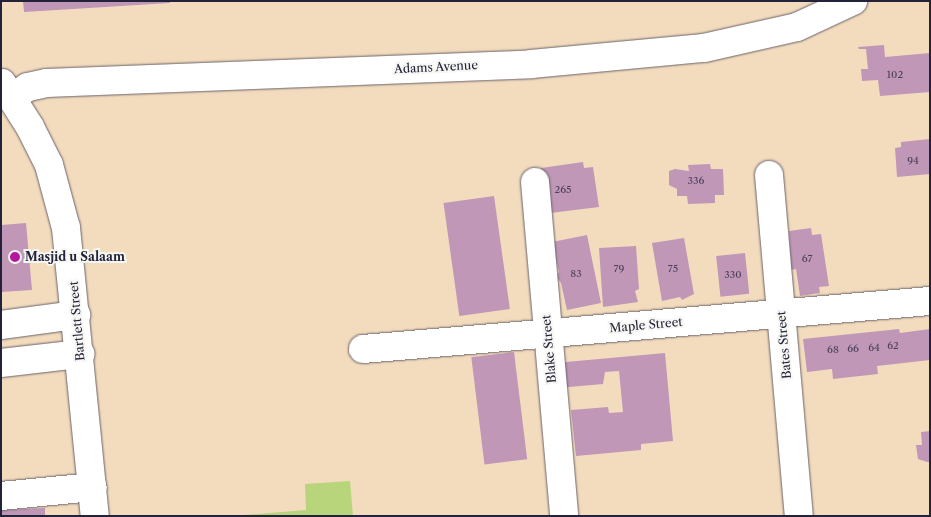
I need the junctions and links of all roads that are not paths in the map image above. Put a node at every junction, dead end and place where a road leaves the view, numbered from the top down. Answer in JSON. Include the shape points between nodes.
{"nodes":[{"id":1,"x":854,"y":1,"type":"edge"},
{"id":2,"x":7,"y":90,"type":"edge"},
{"id":3,"x":769,"y":175,"type":"dead end"},
{"id":4,"x":535,"y":182,"type":"dead end"},
{"id":5,"x":930,"y":301,"type":"edge"},
{"id":6,"x":781,"y":314,"type":"junction"},
{"id":7,"x":76,"y":315,"type":"junction"},
{"id":8,"x":1,"y":325,"type":"edge"},
{"id":9,"x":548,"y":334,"type":"junction"},
{"id":10,"x":363,"y":349,"type":"dead end"},
{"id":11,"x":80,"y":354,"type":"junction"},
{"id":12,"x":1,"y":363,"type":"edge"},
{"id":13,"x":92,"y":487,"type":"junction"},
{"id":14,"x":1,"y":496,"type":"edge"},
{"id":15,"x":95,"y":516,"type":"edge"},
{"id":16,"x":564,"y":516,"type":"edge"},
{"id":17,"x":799,"y":516,"type":"edge"}],
"edges":[{"from":1,"to":2,"type":"street","name":"Adams Avenue","via":[[797,27],[704,48],[532,64],[48,83]]},
{"from":2,"to":7,"type":"street","name":"Bartlett Street","via":[[49,165],[66,228]]},
{"from":3,"to":6,"type":"street","name":"Bates Street"},
{"from":4,"to":9,"type":"street","name":"Blake Street"},
{"from":5,"to":6,"type":"street","name":"Maple Street"},
{"from":6,"to":9,"type":"street","name":"Maple Street"},
{"from":6,"to":17,"type":"street","name":"Bates Street"},
{"from":7,"to":8,"type":"street"},
{"from":7,"to":11,"type":"street","name":"Bartlett Street"},
{"from":9,"to":10,"type":"street","name":"Maple Street"},
{"from":9,"to":16,"type":"street","name":"Blake Street"},
{"from":11,"to":12,"type":"street"},
{"from":11,"to":13,"type":"street","name":"Bartlett Street"},
{"from":13,"to":14,"type":"street"},
{"from":13,"to":15,"type":"street","name":"Bartlett Street"}]}
